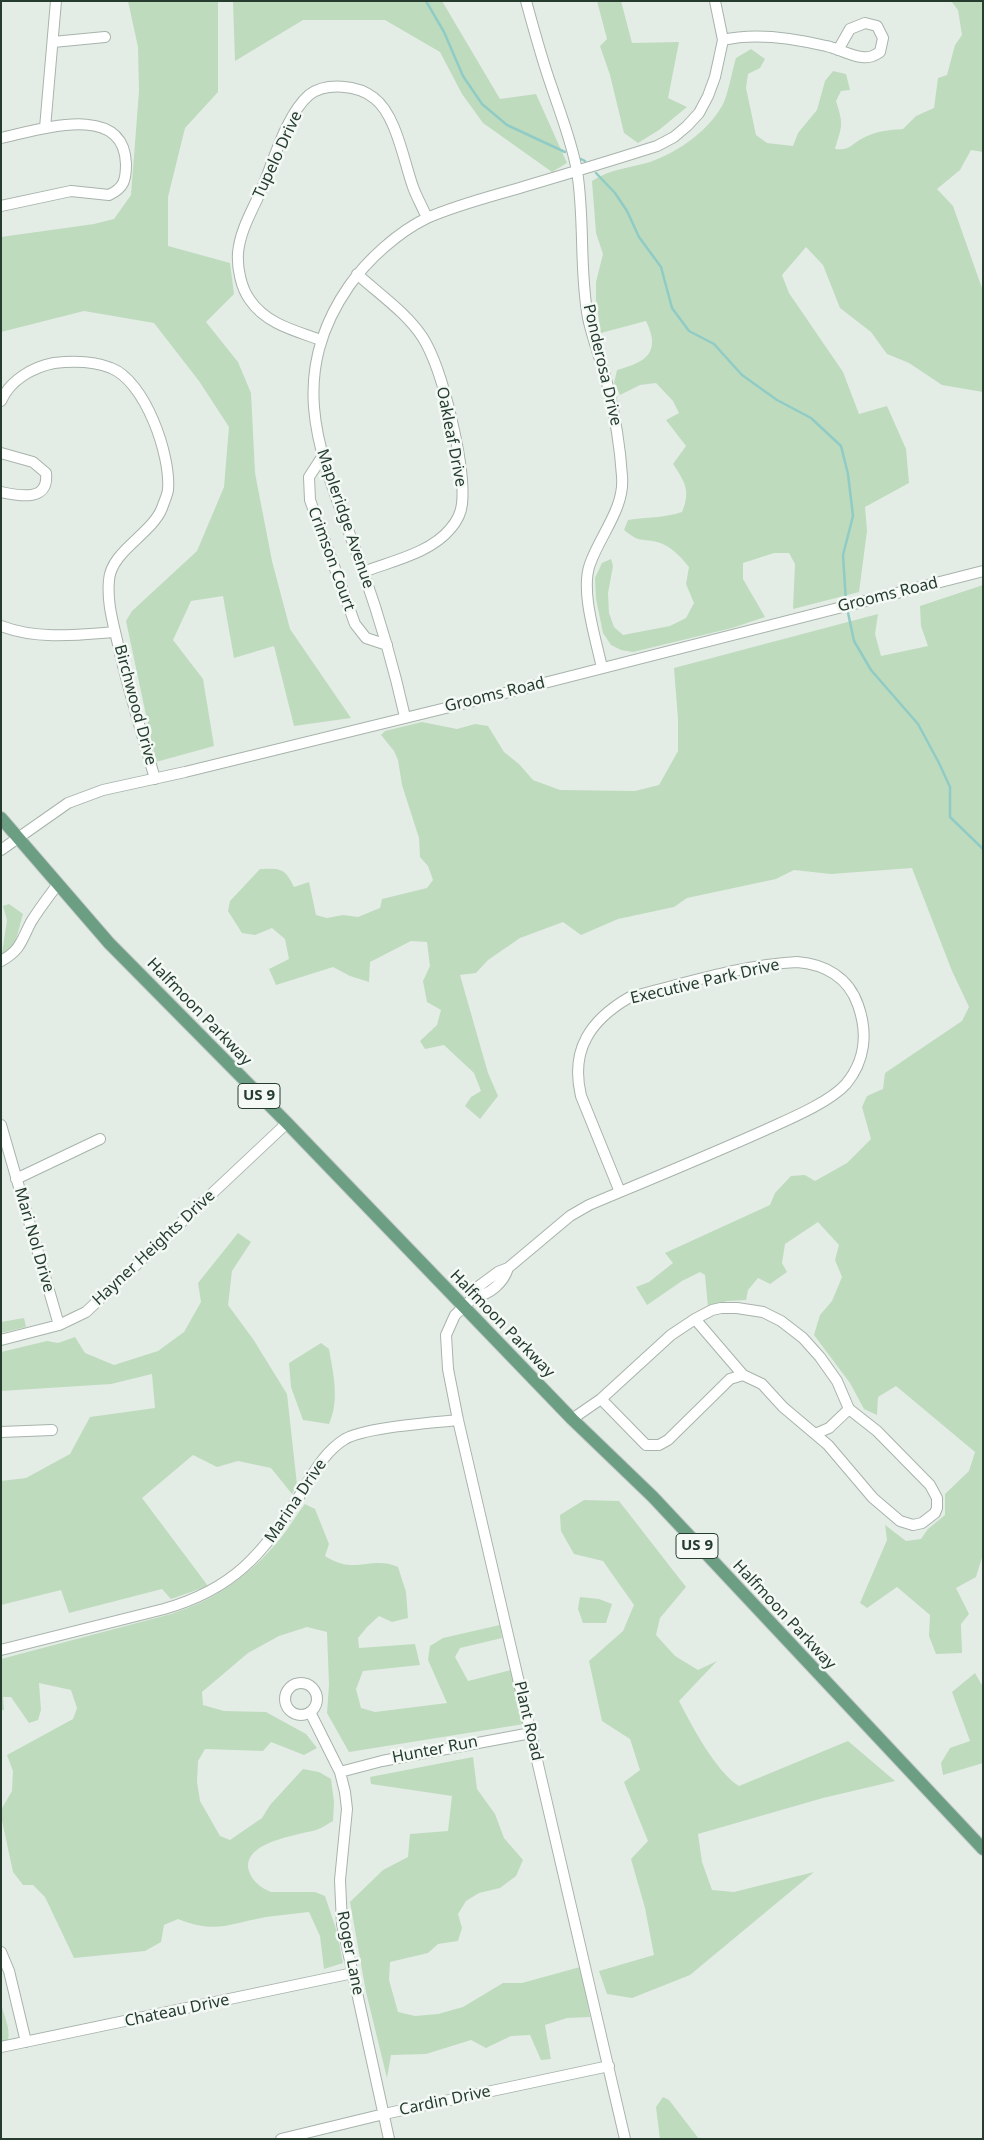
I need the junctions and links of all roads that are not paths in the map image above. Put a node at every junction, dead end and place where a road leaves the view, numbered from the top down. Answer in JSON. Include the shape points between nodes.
{"nodes":[{"id":1,"x":56,"y":1,"type":"edge"},
{"id":2,"x":526,"y":1,"type":"edge"},
{"id":3,"x":715,"y":1,"type":"edge"},
{"id":4,"x":105,"y":37,"type":"dead end"},
{"id":5,"x":723,"y":40,"type":"junction"},
{"id":6,"x":53,"y":42,"type":"junction"},
{"id":7,"x":838,"y":50,"type":"dead end"},
{"id":8,"x":45,"y":128,"type":"junction"},
{"id":9,"x":1,"y":138,"type":"edge"},
{"id":10,"x":577,"y":171,"type":"junction"},
{"id":11,"x":1,"y":206,"type":"edge"},
{"id":12,"x":427,"y":218,"type":"junction"},
{"id":13,"x":357,"y":274,"type":"junction"},
{"id":14,"x":321,"y":340,"type":"junction"},
{"id":15,"x":1,"y":401,"type":"edge"},
{"id":16,"x":1,"y":453,"type":"edge"},
{"id":17,"x":322,"y":457,"type":"junction"},
{"id":18,"x":1,"y":492,"type":"edge"},
{"id":19,"x":983,"y":571,"type":"edge"},
{"id":20,"x":363,"y":572,"type":"junction"},
{"id":21,"x":1,"y":626,"type":"edge"},
{"id":22,"x":115,"y":632,"type":"junction"},
{"id":23,"x":387,"y":645,"type":"junction"},
{"id":24,"x":602,"y":668,"type":"junction"},
{"id":25,"x":405,"y":717,"type":"junction"},
{"id":26,"x":155,"y":779,"type":"junction"},
{"id":27,"x":1,"y":818,"type":"edge"},
{"id":28,"x":17,"y":838,"type":"junction"},
{"id":29,"x":1,"y":850,"type":"edge"},
{"id":30,"x":58,"y":884,"type":"junction"},
{"id":31,"x":1,"y":961,"type":"edge"},
{"id":32,"x":287,"y":1124,"type":"junction"},
{"id":33,"x":1,"y":1125,"type":"edge"},
{"id":34,"x":100,"y":1139,"type":"dead end"},
{"id":35,"x":16,"y":1178,"type":"junction"},
{"id":36,"x":620,"y":1192,"type":"junction"},
{"id":37,"x":462,"y":1306,"type":"junction"},
{"id":38,"x":695,"y":1319,"type":"junction"},
{"id":39,"x":60,"y":1325,"type":"junction"},
{"id":40,"x":1,"y":1340,"type":"edge"},
{"id":41,"x":744,"y":1376,"type":"junction"},
{"id":42,"x":601,"y":1399,"type":"junction"},
{"id":43,"x":849,"y":1409,"type":"junction"},
{"id":44,"x":572,"y":1419,"type":"junction"},
{"id":45,"x":458,"y":1420,"type":"junction"},
{"id":46,"x":52,"y":1430,"type":"dead end"},
{"id":47,"x":1,"y":1432,"type":"edge"},
{"id":48,"x":815,"y":1434,"type":"junction"},
{"id":49,"x":1,"y":1650,"type":"edge"},
{"id":50,"x":310,"y":1712,"type":"dead end"},
{"id":51,"x":531,"y":1733,"type":"junction"},
{"id":52,"x":340,"y":1772,"type":"junction"},
{"id":53,"x":983,"y":1849,"type":"edge"},
{"id":54,"x":1,"y":1952,"type":"edge"},
{"id":55,"x":353,"y":1973,"type":"junction"},
{"id":56,"x":26,"y":2042,"type":"junction"},
{"id":57,"x":1,"y":2048,"type":"edge"},
{"id":58,"x":608,"y":2066,"type":"junction"},
{"id":59,"x":384,"y":2114,"type":"junction"},
{"id":60,"x":281,"y":2139,"type":"edge"},
{"id":61,"x":389,"y":2139,"type":"edge"},
{"id":62,"x":625,"y":2139,"type":"edge"}],
"edges":[{"from":1,"to":6,"type":"street"},
{"from":2,"to":10,"type":"street","name":"Ponderosa Drive"},
{"from":3,"to":5,"type":"street"},
{"from":4,"to":6,"type":"street"},
{"from":5,"to":7,"type":"street","via":[[738,36],[770,37]]},
{"from":5,"to":10,"type":"street","name":"Mapleridge Avenue","via":[[708,96],[687,126],[657,146]]},
{"from":6,"to":8,"type":"street"},
{"from":8,"to":9,"type":"street"},
{"from":8,"to":11,"type":"street","via":[[88,124],[114,133],[124,150],[126,179],[117,191],[103,196],[71,191]]},
{"from":10,"to":12,"type":"street","name":"Mapleridge Avenue","via":[[453,207]]},
{"from":10,"to":24,"type":"street","name":"Ponderosa Drive","via":[[588,317],[610,393],[623,479],[618,502],[587,577]]},
{"from":12,"to":13,"type":"street","name":"Mapleridge Avenue","via":[[377,254]]},
{"from":12,"to":14,"type":"street","name":"Tupelo Drive","via":[[390,121],[379,102],[363,92],[344,87],[321,89],[310,95],[290,122],[243,229],[238,254],[244,291],[258,310],[282,326]]},
{"from":13,"to":14,"type":"street","name":"Mapleridge Avenue","via":[[340,299]]},
{"from":13,"to":20,"type":"street","name":"Oakleaf Drive","via":[[414,327],[432,356],[448,403],[462,479],[460,514],[442,538],[418,552]]},
{"from":14,"to":17,"type":"street","name":"Mapleridge Avenue","via":[[313,397]]},
{"from":15,"to":22,"type":"street","name":"Birchwood Drive","via":[[12,383],[41,366],[85,362],[111,368],[131,382],[147,409],[164,456],[168,492],[156,519],[120,557],[109,577],[108,605]]},
{"from":16,"to":18,"type":"street","via":[[33,462],[46,473],[47,481],[40,492],[33,495]]},
{"from":17,"to":20,"type":"street","name":"Mapleridge Avenue"},
{"from":17,"to":23,"type":"street","name":"Crimson Court","via":[[309,477],[310,500],[355,624],[366,638]]},
{"from":19,"to":24,"type":"street","name":"Grooms Road"},
{"from":20,"to":23,"type":"street","name":"Mapleridge Avenue"},
{"from":21,"to":22,"type":"street","name":"Birchwood Drive","via":[[27,634]]},
{"from":22,"to":26,"type":"street","name":"Birchwood Drive"},
{"from":23,"to":25,"type":"street","name":"Mapleridge Avenue"},
{"from":24,"to":25,"type":"street","name":"Grooms Road"},
{"from":25,"to":26,"type":"street","name":"Grooms Road"},
{"from":26,"to":28,"type":"street","name":"Grooms Road","via":[[103,790],[68,803]]},
{"from":27,"to":28,"type":"main road","name":"Halfmoon Parkway","number":"US 9"},
{"from":28,"to":29,"type":"street","name":"Grooms Road"},
{"from":28,"to":30,"type":"main road","name":"Halfmoon Parkway","number":"US 9"},
{"from":30,"to":31,"type":"street","via":[[31,922],[19,948]]},
{"from":30,"to":32,"type":"main road","name":"Halfmoon Parkway","number":"US 9","via":[[109,943]]},
{"from":32,"to":37,"type":"main road","name":"Halfmoon Parkway","number":"US 9"},
{"from":32,"to":39,"type":"street","name":"Hayner Heights Drive","via":[[95,1304]]},
{"from":33,"to":35,"type":"street","name":"Mari Nol Drive"},
{"from":34,"to":35,"type":"street"},
{"from":35,"to":39,"type":"street","name":"Mari Nol Drive"},
{"from":36,"to":36,"type":"street","name":"Executive Park Drive","via":[[796,1116],[845,1086],[859,1062],[864,1039],[858,1003],[843,981],[827,968],[814,963],[779,963],[630,997],[598,1021],[583,1044],[578,1082]]},
{"from":36,"to":37,"type":"street","name":"Executive Park Drive","via":[[570,1216],[508,1268],[479,1286],[474,1296]]},
{"from":37,"to":44,"type":"main road","name":"Halfmoon Parkway","number":"US 9"},
{"from":37,"to":45,"type":"street","name":"Plant Road","via":[[448,1327],[445,1345]]},
{"from":38,"to":41,"type":"street"},
{"from":38,"to":42,"type":"street","via":[[671,1335]]},
{"from":38,"to":43,"type":"street","via":[[712,1310],[737,1308],[763,1312],[781,1321],[804,1338],[820,1357],[837,1381]]},
{"from":39,"to":40,"type":"street","name":"Hayner Heights Drive"},
{"from":41,"to":42,"type":"street","via":[[730,1379],[659,1445],[646,1445]]},
{"from":41,"to":48,"type":"street","via":[[762,1384]]},
{"from":42,"to":44,"type":"street"},
{"from":43,"to":48,"type":"street","via":[[829,1428]]},
{"from":43,"to":48,"type":"street","via":[[877,1431],[930,1485],[937,1498],[937,1508],[922,1523],[914,1525],[900,1521],[873,1498]]},
{"from":44,"to":53,"type":"main road","name":"Halfmoon Parkway","number":"US 9","via":[[653,1497]]},
{"from":45,"to":49,"type":"street","name":"Marina Drive","via":[[377,1430],[347,1438],[319,1464],[265,1547],[242,1570],[210,1592],[164,1609]]},
{"from":45,"to":51,"type":"street","name":"Plant Road"},
{"from":46,"to":47,"type":"street"},
{"from":50,"to":52,"type":"street","name":"Roger Lane"},
{"from":51,"to":52,"type":"street","name":"Hunter Run","via":[[391,1759]]},
{"from":51,"to":58,"type":"street","name":"Plant Road"},
{"from":52,"to":55,"type":"street","name":"Roger Lane","via":[[347,1809],[340,1908]]},
{"from":54,"to":56,"type":"street","via":[[9,1971]]},
{"from":55,"to":56,"type":"street","name":"Chateau Drive"},
{"from":55,"to":59,"type":"street","name":"Roger Lane"},
{"from":56,"to":57,"type":"street","name":"Chateau Drive"},
{"from":58,"to":59,"type":"street","name":"Cardin Drive"},
{"from":58,"to":62,"type":"street","name":"Plant Road"},
{"from":59,"to":60,"type":"street","name":"Cardin Drive"},
{"from":59,"to":61,"type":"street","name":"Roger Lane"}]}
